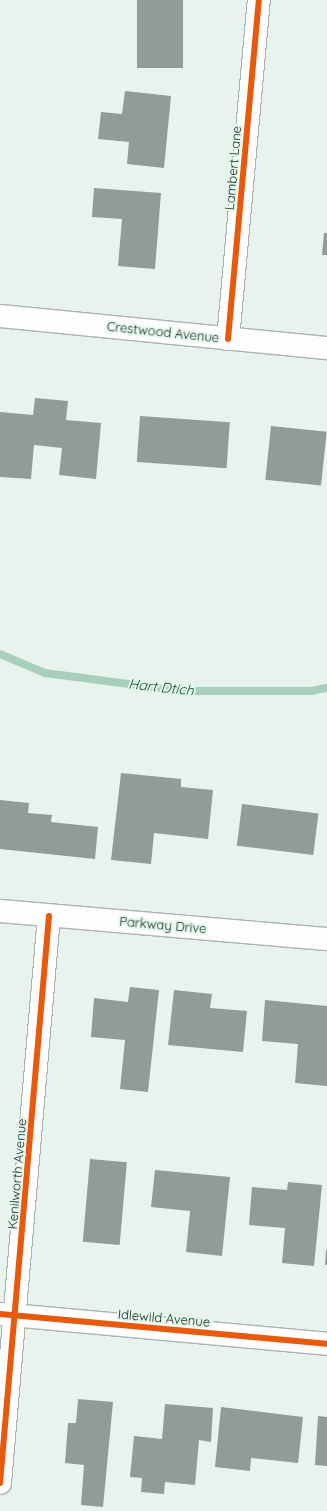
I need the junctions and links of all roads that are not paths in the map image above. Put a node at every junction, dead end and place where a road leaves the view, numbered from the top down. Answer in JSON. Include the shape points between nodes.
{"nodes":[{"id":1,"x":259,"y":0,"type":"edge"},
{"id":2,"x":0,"y":316,"type":"edge"},
{"id":3,"x":228,"y":339,"type":"junction"},
{"id":4,"x":327,"y":348,"type":"edge"},
{"id":5,"x":0,"y":911,"type":"edge"},
{"id":6,"x":49,"y":916,"type":"junction"},
{"id":7,"x":327,"y":939,"type":"edge"},
{"id":8,"x":8,"y":1315,"type":"edge"},
{"id":9,"x":327,"y":1344,"type":"edge"},
{"id":10,"x":0,"y":1483,"type":"edge"}],
"edges":[{"from":1,"to":3,"type":"street","name":"Lambert Lane"},
{"from":2,"to":3,"type":"street","name":"Crestwood Avenue"},
{"from":3,"to":4,"type":"street","name":"Crestwood Avenue"},
{"from":5,"to":6,"type":"street","name":"Parkway Drive"},
{"from":6,"to":7,"type":"street","name":"Parkway Drive"},
{"from":6,"to":8,"type":"street","name":"Kenilworth Avenue"},
{"from":8,"to":9,"type":"street","name":"Idlewild Avenue"},
{"from":8,"to":10,"type":"street","name":"Kenilworth Avenue"}]}
